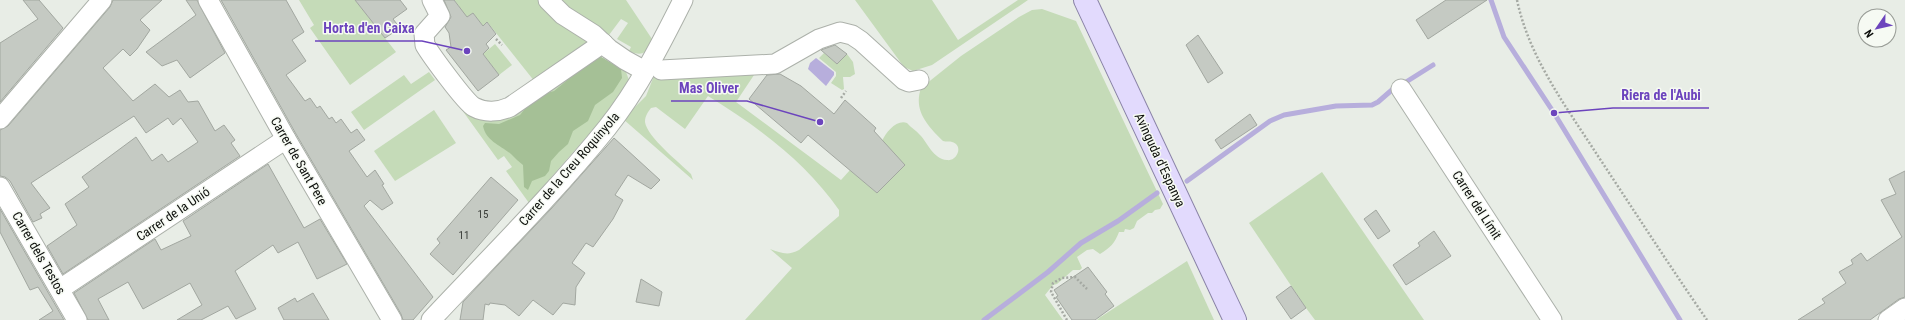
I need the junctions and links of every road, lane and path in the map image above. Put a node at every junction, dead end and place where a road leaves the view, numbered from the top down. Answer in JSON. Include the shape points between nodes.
{"nodes":[{"id":1,"x":102,"y":0,"type":"edge"},
{"id":2,"x":208,"y":0,"type":"edge"},
{"id":3,"x":432,"y":0,"type":"edge"},
{"id":4,"x":548,"y":0,"type":"edge"},
{"id":5,"x":683,"y":0,"type":"edge"},
{"id":6,"x":1085,"y":0,"type":"edge"},
{"id":7,"x":1517,"y":0,"type":"edge"},
{"id":8,"x":496,"y":39,"type":"dead end"},
{"id":9,"x":603,"y":43,"type":"junction"},
{"id":10,"x":502,"y":45,"type":"dead end"},
{"id":11,"x":653,"y":70,"type":"junction"},
{"id":12,"x":919,"y":80,"type":"dead end"},
{"id":13,"x":1401,"y":89,"type":"dead end"},
{"id":14,"x":846,"y":91,"type":"dead end"},
{"id":15,"x":841,"y":98,"type":"dead end"},
{"id":16,"x":0,"y":119,"type":"edge"},
{"id":17,"x":286,"y":139,"type":"junction"},
{"id":18,"x":0,"y":187,"type":"edge"},
{"id":19,"x":60,"y":289,"type":"junction"},
{"id":20,"x":1087,"y":289,"type":"dead end"},
{"id":21,"x":1905,"y":308,"type":"edge"},
{"id":22,"x":77,"y":320,"type":"edge"},
{"id":23,"x":392,"y":320,"type":"edge"},
{"id":24,"x":431,"y":320,"type":"edge"},
{"id":25,"x":1067,"y":320,"type":"edge"},
{"id":26,"x":1235,"y":320,"type":"edge"},
{"id":27,"x":1552,"y":320,"type":"edge"},
{"id":28,"x":1707,"y":320,"type":"edge"},
{"id":29,"x":1888,"y":320,"type":"edge"}],
"edges":[{"from":1,"to":16,"type":"street"},
{"from":2,"to":17,"type":"street","name":"Carrer de Sant Pere"},
{"from":3,"to":9,"type":"street","via":[[440,16],[424,34],[425,45],[474,107],[488,111],[510,107]]},
{"from":4,"to":9,"type":"street","via":[[563,16]]},
{"from":5,"to":11,"type":"street","name":"Carrer de la Creu Roquinyola"},
{"from":6,"to":26,"type":"main road","name":"Avinguda d'Espanya"},
{"from":7,"to":28,"type":"path","via":[[1536,56]]},
{"from":8,"to":10,"type":"path"},
{"from":9,"to":11,"type":"street","via":[[625,60]]},
{"from":11,"to":12,"type":"street","via":[[774,64],[782,62],[819,39],[840,32],[861,41],[904,80]]},
{"from":11,"to":24,"type":"street","name":"Carrer de la Creu Roquinyola","via":[[553,190]]},
{"from":13,"to":27,"type":"street","name":"Carrer del Límit"},
{"from":14,"to":15,"type":"path"},
{"from":17,"to":19,"type":"street","name":"Carrer de la Unió"},
{"from":17,"to":23,"type":"street","name":"Carrer de Sant Pere"},
{"from":18,"to":19,"type":"street","name":"Carrer dels Testos"},
{"from":19,"to":22,"type":"street","name":"Carrer dels Testos"},
{"from":20,"to":25,"type":"path","via":[[1075,277],[1062,278],[1054,283],[1051,292]]},
{"from":21,"to":29,"type":"street"}]}
